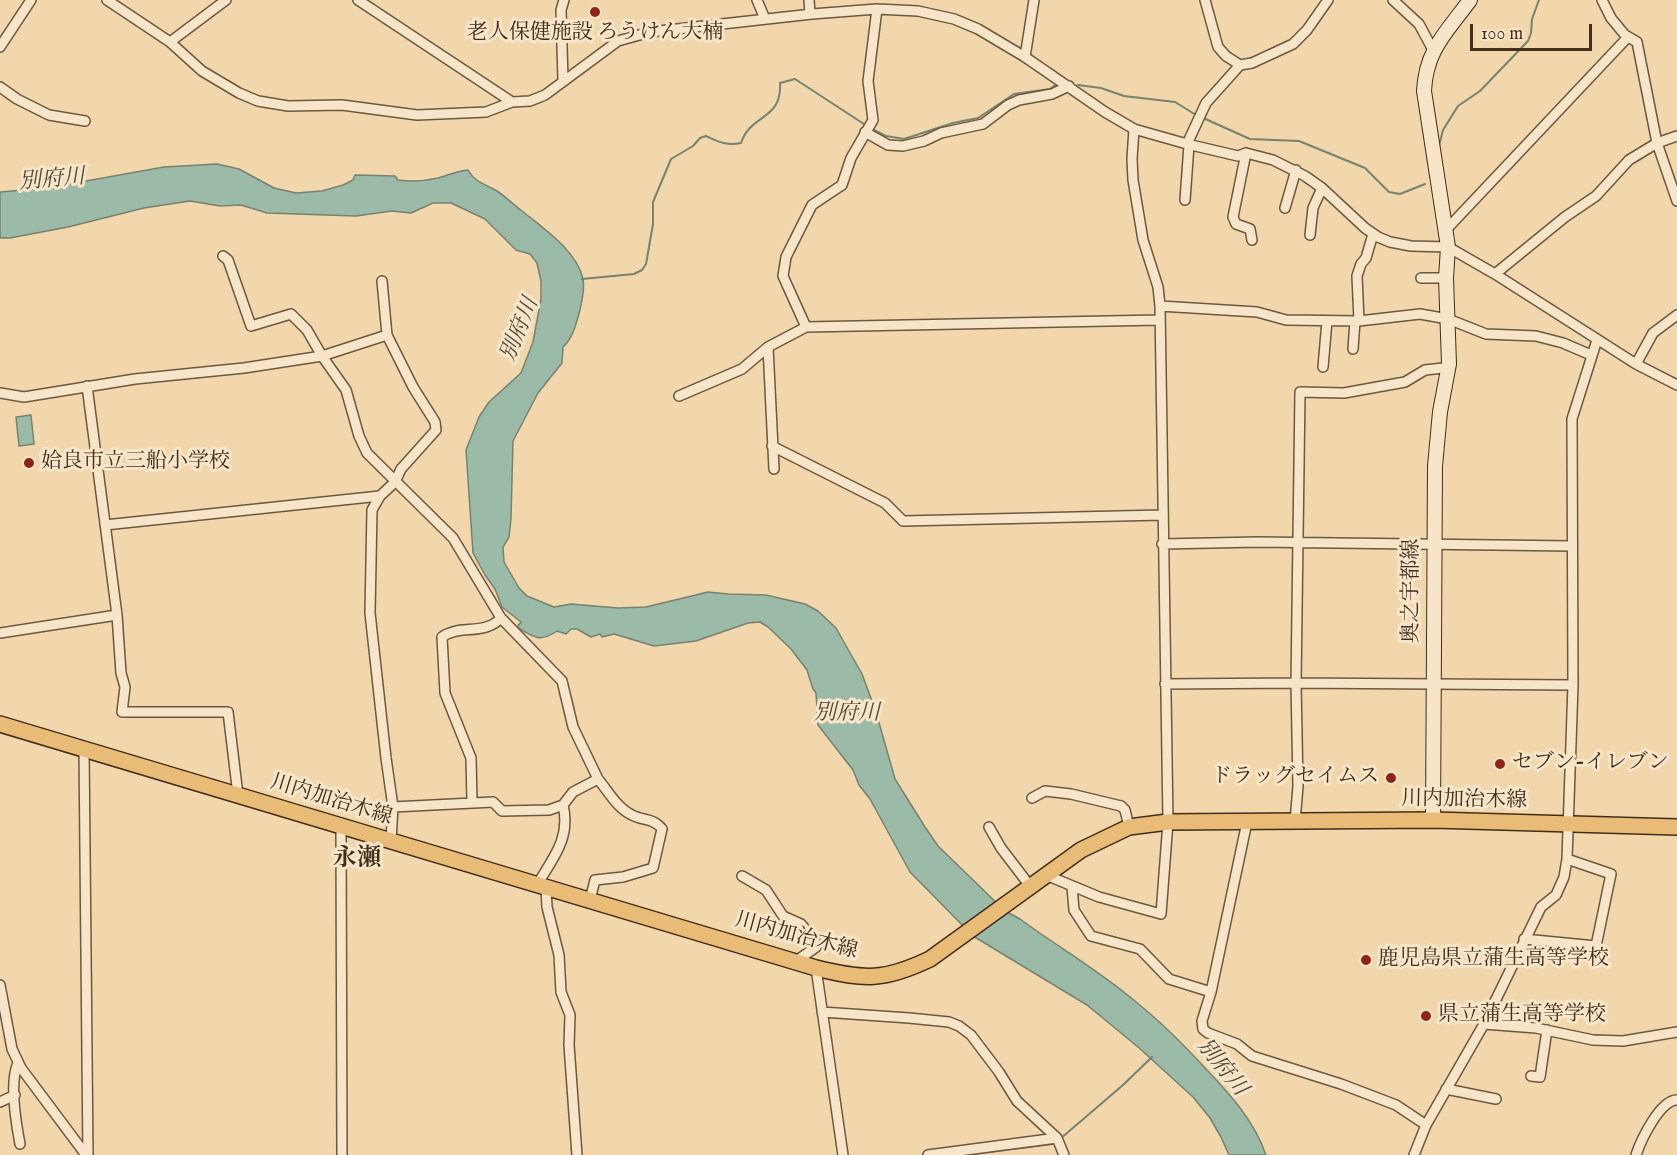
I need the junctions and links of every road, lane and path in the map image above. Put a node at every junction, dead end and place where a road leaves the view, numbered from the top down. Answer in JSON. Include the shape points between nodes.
{"nodes":[{"id":1,"x":31,"y":0,"type":"edge"},
{"id":2,"x":107,"y":0,"type":"edge"},
{"id":3,"x":226,"y":0,"type":"edge"},
{"id":4,"x":358,"y":0,"type":"edge"},
{"id":5,"x":564,"y":0,"type":"edge"},
{"id":6,"x":757,"y":0,"type":"edge"},
{"id":7,"x":809,"y":0,"type":"edge"},
{"id":8,"x":835,"y":0,"type":"edge"},
{"id":9,"x":1034,"y":0,"type":"edge"},
{"id":10,"x":1205,"y":0,"type":"edge"},
{"id":11,"x":1328,"y":0,"type":"edge"},
{"id":12,"x":1393,"y":0,"type":"edge"},
{"id":13,"x":1470,"y":0,"type":"edge"},
{"id":14,"x":1602,"y":0,"type":"edge"},
{"id":15,"x":877,"y":9,"type":"junction"},
{"id":16,"x":836,"y":12,"type":"junction"},
{"id":17,"x":810,"y":14,"type":"junction"},
{"id":18,"x":765,"y":19,"type":"junction"},
{"id":19,"x":1628,"y":37,"type":"junction"},
{"id":20,"x":170,"y":42,"type":"junction"},
{"id":21,"x":0,"y":46,"type":"edge"},
{"id":22,"x":1433,"y":50,"type":"junction"},
{"id":23,"x":1025,"y":57,"type":"junction"},
{"id":24,"x":1240,"y":65,"type":"junction"},
{"id":25,"x":563,"y":81,"type":"junction"},
{"id":26,"x":1069,"y":86,"type":"junction"},
{"id":27,"x":0,"y":87,"type":"edge"},
{"id":28,"x":512,"y":102,"type":"junction"},
{"id":29,"x":85,"y":121,"type":"dead end"},
{"id":30,"x":1134,"y":129,"type":"junction"},
{"id":31,"x":866,"y":131,"type":"junction"},
{"id":32,"x":1677,"y":136,"type":"edge"},
{"id":33,"x":1657,"y":143,"type":"junction"},
{"id":34,"x":1188,"y":145,"type":"junction"},
{"id":35,"x":1246,"y":153,"type":"junction"},
{"id":36,"x":1296,"y":170,"type":"junction"},
{"id":37,"x":1322,"y":188,"type":"junction"},
{"id":38,"x":1185,"y":200,"type":"dead end"},
{"id":39,"x":1677,"y":201,"type":"edge"},
{"id":40,"x":1285,"y":208,"type":"dead end"},
{"id":41,"x":1444,"y":232,"type":"junction"},
{"id":42,"x":1373,"y":234,"type":"junction"},
{"id":43,"x":1310,"y":235,"type":"dead end"},
{"id":44,"x":1252,"y":240,"type":"dead end"},
{"id":45,"x":1448,"y":247,"type":"junction"},
{"id":46,"x":223,"y":256,"type":"dead end"},
{"id":47,"x":1495,"y":274,"type":"junction"},
{"id":48,"x":1421,"y":278,"type":"dead end"},
{"id":49,"x":1446,"y":278,"type":"junction"},
{"id":50,"x":382,"y":281,"type":"dead end"},
{"id":51,"x":1160,"y":306,"type":"junction"},
{"id":52,"x":1677,"y":315,"type":"edge"},
{"id":53,"x":1448,"y":319,"type":"junction"},
{"id":54,"x":1159,"y":320,"type":"junction"},
{"id":55,"x":1327,"y":321,"type":"junction"},
{"id":56,"x":1357,"y":321,"type":"junction"},
{"id":57,"x":806,"y":327,"type":"junction"},
{"id":58,"x":387,"y":335,"type":"junction"},
{"id":59,"x":1597,"y":340,"type":"junction"},
{"id":60,"x":768,"y":347,"type":"junction"},
{"id":61,"x":1353,"y":350,"type":"dead end"},
{"id":62,"x":1591,"y":355,"type":"junction"},
{"id":63,"x":322,"y":356,"type":"junction"},
{"id":64,"x":1449,"y":364,"type":"junction"},
{"id":65,"x":1636,"y":364,"type":"junction"},
{"id":66,"x":1323,"y":367,"type":"dead end"},
{"id":67,"x":1677,"y":385,"type":"edge"},
{"id":68,"x":87,"y":386,"type":"junction"},
{"id":69,"x":0,"y":393,"type":"edge"},
{"id":70,"x":679,"y":396,"type":"dead end"},
{"id":71,"x":772,"y":446,"type":"junction"},
{"id":72,"x":774,"y":470,"type":"dead end"},
{"id":73,"x":395,"y":482,"type":"junction"},
{"id":74,"x":381,"y":496,"type":"junction"},
{"id":75,"x":1162,"y":515,"type":"junction"},
{"id":76,"x":105,"y":525,"type":"junction"},
{"id":77,"x":1298,"y":543,"type":"junction"},
{"id":78,"x":1434,"y":543,"type":"junction"},
{"id":79,"x":1162,"y":544,"type":"junction"},
{"id":80,"x":1572,"y":546,"type":"junction"},
{"id":81,"x":117,"y":615,"type":"junction"},
{"id":82,"x":501,"y":618,"type":"junction"},
{"id":83,"x":0,"y":633,"type":"edge"},
{"id":84,"x":1296,"y":682,"type":"junction"},
{"id":85,"x":1165,"y":684,"type":"junction"},
{"id":86,"x":1433,"y":684,"type":"junction"},
{"id":87,"x":1573,"y":685,"type":"junction"},
{"id":88,"x":0,"y":724,"type":"edge"},
{"id":89,"x":84,"y":749,"type":"junction"},
{"id":90,"x":598,"y":778,"type":"junction"},
{"id":91,"x":238,"y":795,"type":"junction"},
{"id":92,"x":1032,"y":798,"type":"dead end"},
{"id":93,"x":471,"y":802,"type":"junction"},
{"id":94,"x":563,"y":805,"type":"junction"},
{"id":95,"x":393,"y":807,"type":"junction"},
{"id":96,"x":1433,"y":820,"type":"junction"},
{"id":97,"x":1168,"y":822,"type":"junction"},
{"id":98,"x":1247,"y":822,"type":"junction"},
{"id":99,"x":1295,"y":822,"type":"junction"},
{"id":100,"x":1568,"y":824,"type":"junction"},
{"id":101,"x":340,"y":827,"type":"junction"},
{"id":102,"x":989,"y":827,"type":"dead end"},
{"id":103,"x":1129,"y":827,"type":"junction"},
{"id":104,"x":1677,"y":827,"type":"edge"},
{"id":105,"x":391,"y":841,"type":"junction"},
{"id":106,"x":1566,"y":859,"type":"junction"},
{"id":107,"x":1046,"y":875,"type":"junction"},
{"id":108,"x":742,"y":876,"type":"dead end"},
{"id":109,"x":541,"y":886,"type":"junction"},
{"id":110,"x":1030,"y":886,"type":"junction"},
{"id":111,"x":1072,"y":887,"type":"junction"},
{"id":112,"x":590,"y":900,"type":"junction"},
{"id":113,"x":1524,"y":939,"type":"junction"},
{"id":114,"x":795,"y":962,"type":"junction"},
{"id":115,"x":816,"y":968,"type":"junction"},
{"id":116,"x":0,"y":985,"type":"edge"},
{"id":117,"x":1211,"y":992,"type":"junction"},
{"id":118,"x":822,"y":1012,"type":"junction"},
{"id":119,"x":1484,"y":1024,"type":"junction"},
{"id":120,"x":1547,"y":1030,"type":"junction"},
{"id":121,"x":1677,"y":1032,"type":"edge"},
{"id":122,"x":18,"y":1062,"type":"junction"},
{"id":123,"x":1531,"y":1076,"type":"dead end"},
{"id":124,"x":1446,"y":1089,"type":"junction"},
{"id":125,"x":15,"y":1095,"type":"junction"},
{"id":126,"x":1496,"y":1099,"type":"dead end"},
{"id":127,"x":1677,"y":1101,"type":"edge"},
{"id":128,"x":0,"y":1102,"type":"edge"},
{"id":129,"x":1426,"y":1125,"type":"junction"},
{"id":130,"x":1057,"y":1138,"type":"junction"},
{"id":131,"x":20,"y":1144,"type":"dead end"},
{"id":132,"x":87,"y":1155,"type":"edge"},
{"id":133,"x":342,"y":1155,"type":"edge"},
{"id":134,"x":577,"y":1155,"type":"edge"},
{"id":135,"x":843,"y":1155,"type":"edge"},
{"id":136,"x":928,"y":1155,"type":"edge"},
{"id":137,"x":1064,"y":1155,"type":"edge"},
{"id":138,"x":1414,"y":1155,"type":"edge"},
{"id":139,"x":1636,"y":1155,"type":"edge"}],
"edges":[{"from":1,"to":21,"type":"street"},
{"from":2,"to":20,"type":"street"},
{"from":3,"to":20,"type":"street"},
{"from":4,"to":28,"type":"street"},
{"from":5,"to":25,"type":"street"},
{"from":6,"to":18,"type":"street"},
{"from":7,"to":17,"type":"street"},
{"from":8,"to":16,"type":"street"},
{"from":9,"to":23,"type":"street"},
{"from":10,"to":24,"type":"street","via":[[1218,47]]},
{"from":11,"to":24,"type":"street","via":[[1293,44]]},
{"from":12,"to":22,"type":"street","via":[[1419,24]]},
{"from":13,"to":22,"type":"street"},
{"from":14,"to":19,"type":"street"},
{"from":15,"to":16,"type":"street"},
{"from":15,"to":23,"type":"street","via":[[918,11],[954,19]]},
{"from":15,"to":31,"type":"street","via":[[868,81],[873,120]]},
{"from":16,"to":17,"type":"street"},
{"from":17,"to":18,"type":"street"},
{"from":18,"to":25,"type":"street","via":[[650,32],[618,41]]},
{"from":19,"to":33,"type":"street","via":[[1637,42]]},
{"from":19,"to":41,"type":"street"},
{"from":20,"to":28,"type":"street","via":[[202,71],[258,101],[433,115],[486,111]]},
{"from":22,"to":41,"type":"street","via":[[1424,91]]},
{"from":23,"to":26,"type":"street"},
{"from":24,"to":34,"type":"street","via":[[1206,103]]},
{"from":25,"to":28,"type":"street","via":[[530,101]]},
{"from":26,"to":30,"type":"street"},
{"from":26,"to":31,"type":"street","via":[[1052,94],[1019,100],[983,124],[903,146],[888,146]]},
{"from":27,"to":29,"type":"street","via":[[50,115]]},
{"from":30,"to":34,"type":"street"},
{"from":30,"to":51,"type":"street","via":[[1133,180]]},
{"from":31,"to":57,"type":"street","via":[[842,185],[812,205],[786,257],[783,276]]},
{"from":32,"to":33,"type":"street"},
{"from":33,"to":39,"type":"street"},
{"from":33,"to":47,"type":"street","via":[[1629,160],[1596,196]]},
{"from":34,"to":35,"type":"street","via":[[1238,156]]},
{"from":34,"to":38,"type":"street"},
{"from":35,"to":36,"type":"street"},
{"from":35,"to":44,"type":"street","via":[[1233,217],[1236,225],[1250,230]]},
{"from":36,"to":37,"type":"street"},
{"from":36,"to":40,"type":"street"},
{"from":37,"to":42,"type":"street"},
{"from":37,"to":43,"type":"street","via":[[1313,208]]},
{"from":41,"to":45,"type":"street"},
{"from":42,"to":45,"type":"street","via":[[1411,246]]},
{"from":42,"to":56,"type":"street","via":[[1357,276]]},
{"from":45,"to":47,"type":"street"},
{"from":45,"to":49,"type":"street"},
{"from":46,"to":63,"type":"street","via":[[228,260],[250,326],[291,314],[307,330]]},
{"from":47,"to":59,"type":"street"},
{"from":48,"to":49,"type":"street"},
{"from":49,"to":53,"type":"street"},
{"from":50,"to":58,"type":"street"},
{"from":51,"to":54,"type":"street"},
{"from":51,"to":55,"type":"street"},
{"from":52,"to":65,"type":"street","via":[[1653,333]]},
{"from":53,"to":56,"type":"street","via":[[1420,314]]},
{"from":53,"to":62,"type":"street","via":[[1486,334],[1536,336]]},
{"from":53,"to":64,"type":"street","name":"奥之宇都線"},
{"from":54,"to":57,"type":"street"},
{"from":54,"to":75,"type":"street"},
{"from":55,"to":56,"type":"street"},
{"from":55,"to":66,"type":"street"},
{"from":56,"to":61,"type":"street"},
{"from":57,"to":60,"type":"street"},
{"from":58,"to":63,"type":"street"},
{"from":58,"to":73,"type":"street","via":[[436,430],[401,468]]},
{"from":59,"to":62,"type":"street"},
{"from":59,"to":65,"type":"street"},
{"from":60,"to":70,"type":"street","via":[[742,369]]},
{"from":60,"to":71,"type":"street"},
{"from":62,"to":80,"type":"street","via":[[1572,419]]},
{"from":63,"to":68,"type":"street"},
{"from":63,"to":73,"type":"street","via":[[346,390],[367,453]]},
{"from":64,"to":77,"type":"street","via":[[1425,370],[1405,382],[1344,393],[1300,392]]},
{"from":64,"to":78,"type":"street","name":"奥之宇都線","via":[[1436,449]]},
{"from":65,"to":67,"type":"street"},
{"from":68,"to":69,"type":"street","via":[[24,397]]},
{"from":68,"to":76,"type":"street"},
{"from":71,"to":72,"type":"street"},
{"from":71,"to":75,"type":"street","via":[[885,503],[903,521]]},
{"from":73,"to":74,"type":"street"},
{"from":73,"to":82,"type":"street","via":[[453,538]]},
{"from":74,"to":76,"type":"street"},
{"from":74,"to":95,"type":"street","via":[[372,510],[370,613]]},
{"from":75,"to":79,"type":"street"},
{"from":76,"to":81,"type":"street"},
{"from":77,"to":78,"type":"street"},
{"from":77,"to":79,"type":"street"},
{"from":77,"to":84,"type":"street"},
{"from":78,"to":80,"type":"street"},
{"from":78,"to":86,"type":"street","name":"奥之宇都線"},
{"from":79,"to":85,"type":"street"},
{"from":80,"to":87,"type":"street"},
{"from":81,"to":83,"type":"street"},
{"from":81,"to":91,"type":"street","via":[[125,687],[122,712],[228,712]]},
{"from":82,"to":90,"type":"street","via":[[562,681],[573,727]]},
{"from":82,"to":93,"type":"street","via":[[494,627],[442,637],[445,693],[471,758]]},
{"from":84,"to":85,"type":"street"},
{"from":84,"to":86,"type":"street"},
{"from":84,"to":99,"type":"street"},
{"from":85,"to":97,"type":"street"},
{"from":86,"to":87,"type":"street"},
{"from":86,"to":96,"type":"street","name":"奥之宇都線"},
{"from":87,"to":100,"type":"street"},
{"from":88,"to":89,"type":"main road","name":"川内加治木線"},
{"from":89,"to":91,"type":"main road","name":"川内加治木線"},
{"from":89,"to":132,"type":"street"},
{"from":90,"to":94,"type":"street","via":[[573,792]]},
{"from":90,"to":112,"type":"street","via":[[631,815],[657,823],[662,829],[653,868],[595,880]]},
{"from":91,"to":101,"type":"main road","name":"川内加治木線"},
{"from":92,"to":103,"type":"street","via":[[1045,791],[1121,807]]},
{"from":93,"to":94,"type":"street","via":[[493,802],[502,811],[549,810]]},
{"from":93,"to":95,"type":"street"},
{"from":94,"to":109,"type":"street","via":[[567,820],[561,845]]},
{"from":95,"to":105,"type":"street"},
{"from":96,"to":99,"type":"main road","name":"川内加治木線"},
{"from":96,"to":100,"type":"main road","name":"川内加治木線"},
{"from":97,"to":98,"type":"main road","name":"川内加治木線"},
{"from":97,"to":103,"type":"main road","name":"川内加治木線"},
{"from":97,"to":111,"type":"street","via":[[1161,914]]},
{"from":98,"to":99,"type":"main road","name":"川内加治木線"},
{"from":98,"to":117,"type":"street"},
{"from":100,"to":104,"type":"main road","name":"川内加治木線"},
{"from":100,"to":106,"type":"street"},
{"from":101,"to":105,"type":"main road","name":"川内加治木線"},
{"from":101,"to":133,"type":"street"},
{"from":102,"to":110,"type":"street"},
{"from":103,"to":107,"type":"main road","name":"川内加治木線","via":[[1081,850]]},
{"from":105,"to":109,"type":"main road","name":"川内加治木線"},
{"from":106,"to":113,"type":"street","via":[[1556,895],[1541,907]]},
{"from":106,"to":113,"type":"street","via":[[1611,874],[1596,946]]},
{"from":107,"to":110,"type":"main road","name":"川内加治木線"},
{"from":107,"to":111,"type":"street"},
{"from":108,"to":114,"type":"street","via":[[766,890],[783,916],[801,924],[815,941],[816,947]]},
{"from":109,"to":112,"type":"main road","name":"川内加治木線"},
{"from":109,"to":134,"type":"street","via":[[559,955],[561,992],[570,1015]]},
{"from":110,"to":115,"type":"main road","name":"川内加治木線","via":[[957,941],[906,970],[886,976],[844,975]]},
{"from":111,"to":117,"type":"street","via":[[1074,910],[1091,936],[1140,949],[1169,979]]},
{"from":112,"to":114,"type":"main road","name":"川内加治木線"},
{"from":113,"to":119,"type":"street"},
{"from":114,"to":115,"type":"main road","name":"川内加治木線"},
{"from":115,"to":118,"type":"street"},
{"from":116,"to":122,"type":"street"},
{"from":117,"to":129,"type":"street","via":[[1202,1021],[1208,1033],[1237,1044],[1252,1056],[1396,1105]]},
{"from":118,"to":130,"type":"street","via":[[959,1026],[999,1072],[1017,1101]]},
{"from":118,"to":135,"type":"street"},
{"from":119,"to":120,"type":"street"},
{"from":119,"to":124,"type":"street"},
{"from":120,"to":121,"type":"street","via":[[1593,1040],[1623,1041]]},
{"from":120,"to":123,"type":"street","via":[[1540,1077]]},
{"from":122,"to":125,"type":"street"},
{"from":122,"to":132,"type":"street"},
{"from":124,"to":126,"type":"street"},
{"from":124,"to":129,"type":"street"},
{"from":125,"to":128,"type":"street"},
{"from":125,"to":131,"type":"street"},
{"from":127,"to":139,"type":"street","via":[[1665,1105]]},
{"from":129,"to":138,"type":"street"},
{"from":130,"to":136,"type":"street"},
{"from":130,"to":137,"type":"street"}]}
